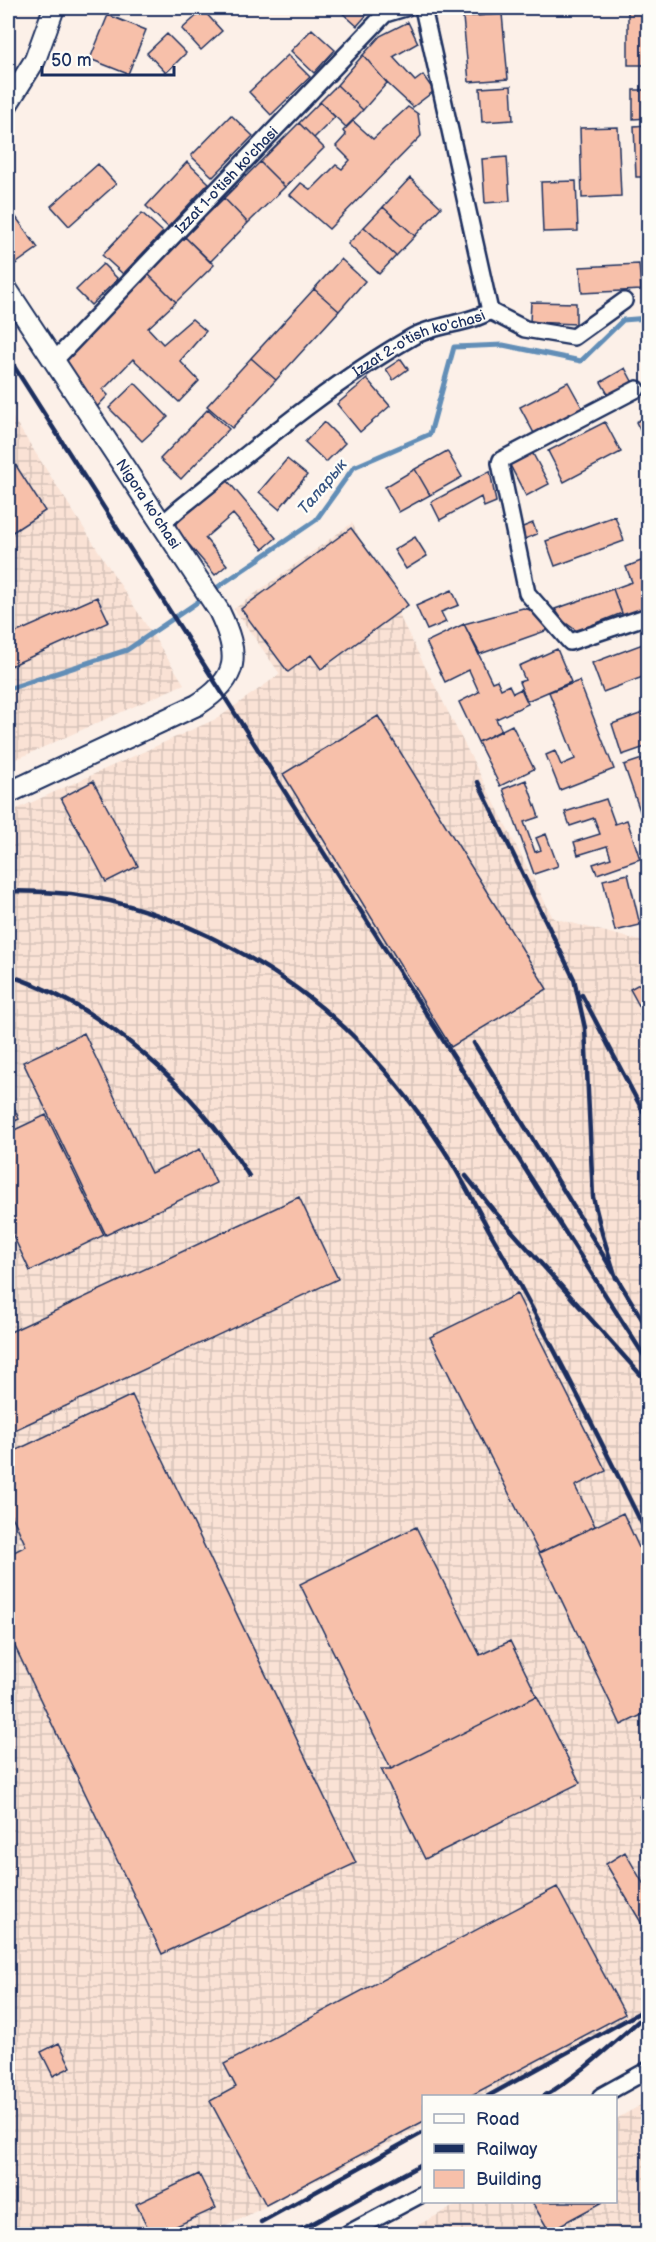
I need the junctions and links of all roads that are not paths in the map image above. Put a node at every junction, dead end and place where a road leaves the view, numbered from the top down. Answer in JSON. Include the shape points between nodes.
{"nodes":[{"id":1,"x":54,"y":8,"type":"edge"},
{"id":2,"x":405,"y":8,"type":"edge"},
{"id":3,"x":423,"y":8,"type":"edge"},
{"id":4,"x":8,"y":103,"type":"edge"},
{"id":5,"x":8,"y":291,"type":"edge"},
{"id":6,"x":624,"y":301,"type":"dead end"},
{"id":7,"x":490,"y":311,"type":"junction"},
{"id":8,"x":54,"y":361,"type":"junction"},
{"id":9,"x":637,"y":389,"type":"dead end"},
{"id":10,"x":161,"y":525,"type":"junction"},
{"id":11,"x":648,"y":616,"type":"edge"},
{"id":12,"x":8,"y":793,"type":"edge"},
{"id":13,"x":648,"y":2070,"type":"edge"},
{"id":14,"x":604,"y":2095,"type":"edge"},
{"id":15,"x":422,"y":2194,"type":"edge"},
{"id":16,"x":347,"y":2235,"type":"edge"}],
"edges":[{"from":1,"to":4,"type":"street","via":[[34,60]]},
{"from":2,"to":8,"type":"street","name":"Izzat 1-o'tish ko'chasi","via":[[385,14]]},
{"from":3,"to":7,"type":"street","name":"Izzat 2-o'tish ko'chasi"},
{"from":5,"to":8,"type":"street","name":"Nigora ko'chasi"},
{"from":6,"to":7,"type":"street","via":[[574,337],[525,329]]},
{"from":7,"to":10,"type":"street","name":"Izzat 2-o'tish ko'chasi","via":[[414,335],[344,380]]},
{"from":8,"to":10,"type":"street","name":"Nigora ko'chasi"},
{"from":9,"to":11,"type":"street","via":[[500,463],[527,593],[570,642]]},
{"from":10,"to":12,"type":"street","name":"Nigora ko'chasi","via":[[219,611],[231,640],[230,673],[220,690],[184,712]]},
{"from":13,"to":14,"type":"street"},
{"from":15,"to":16,"type":"street"}]}
